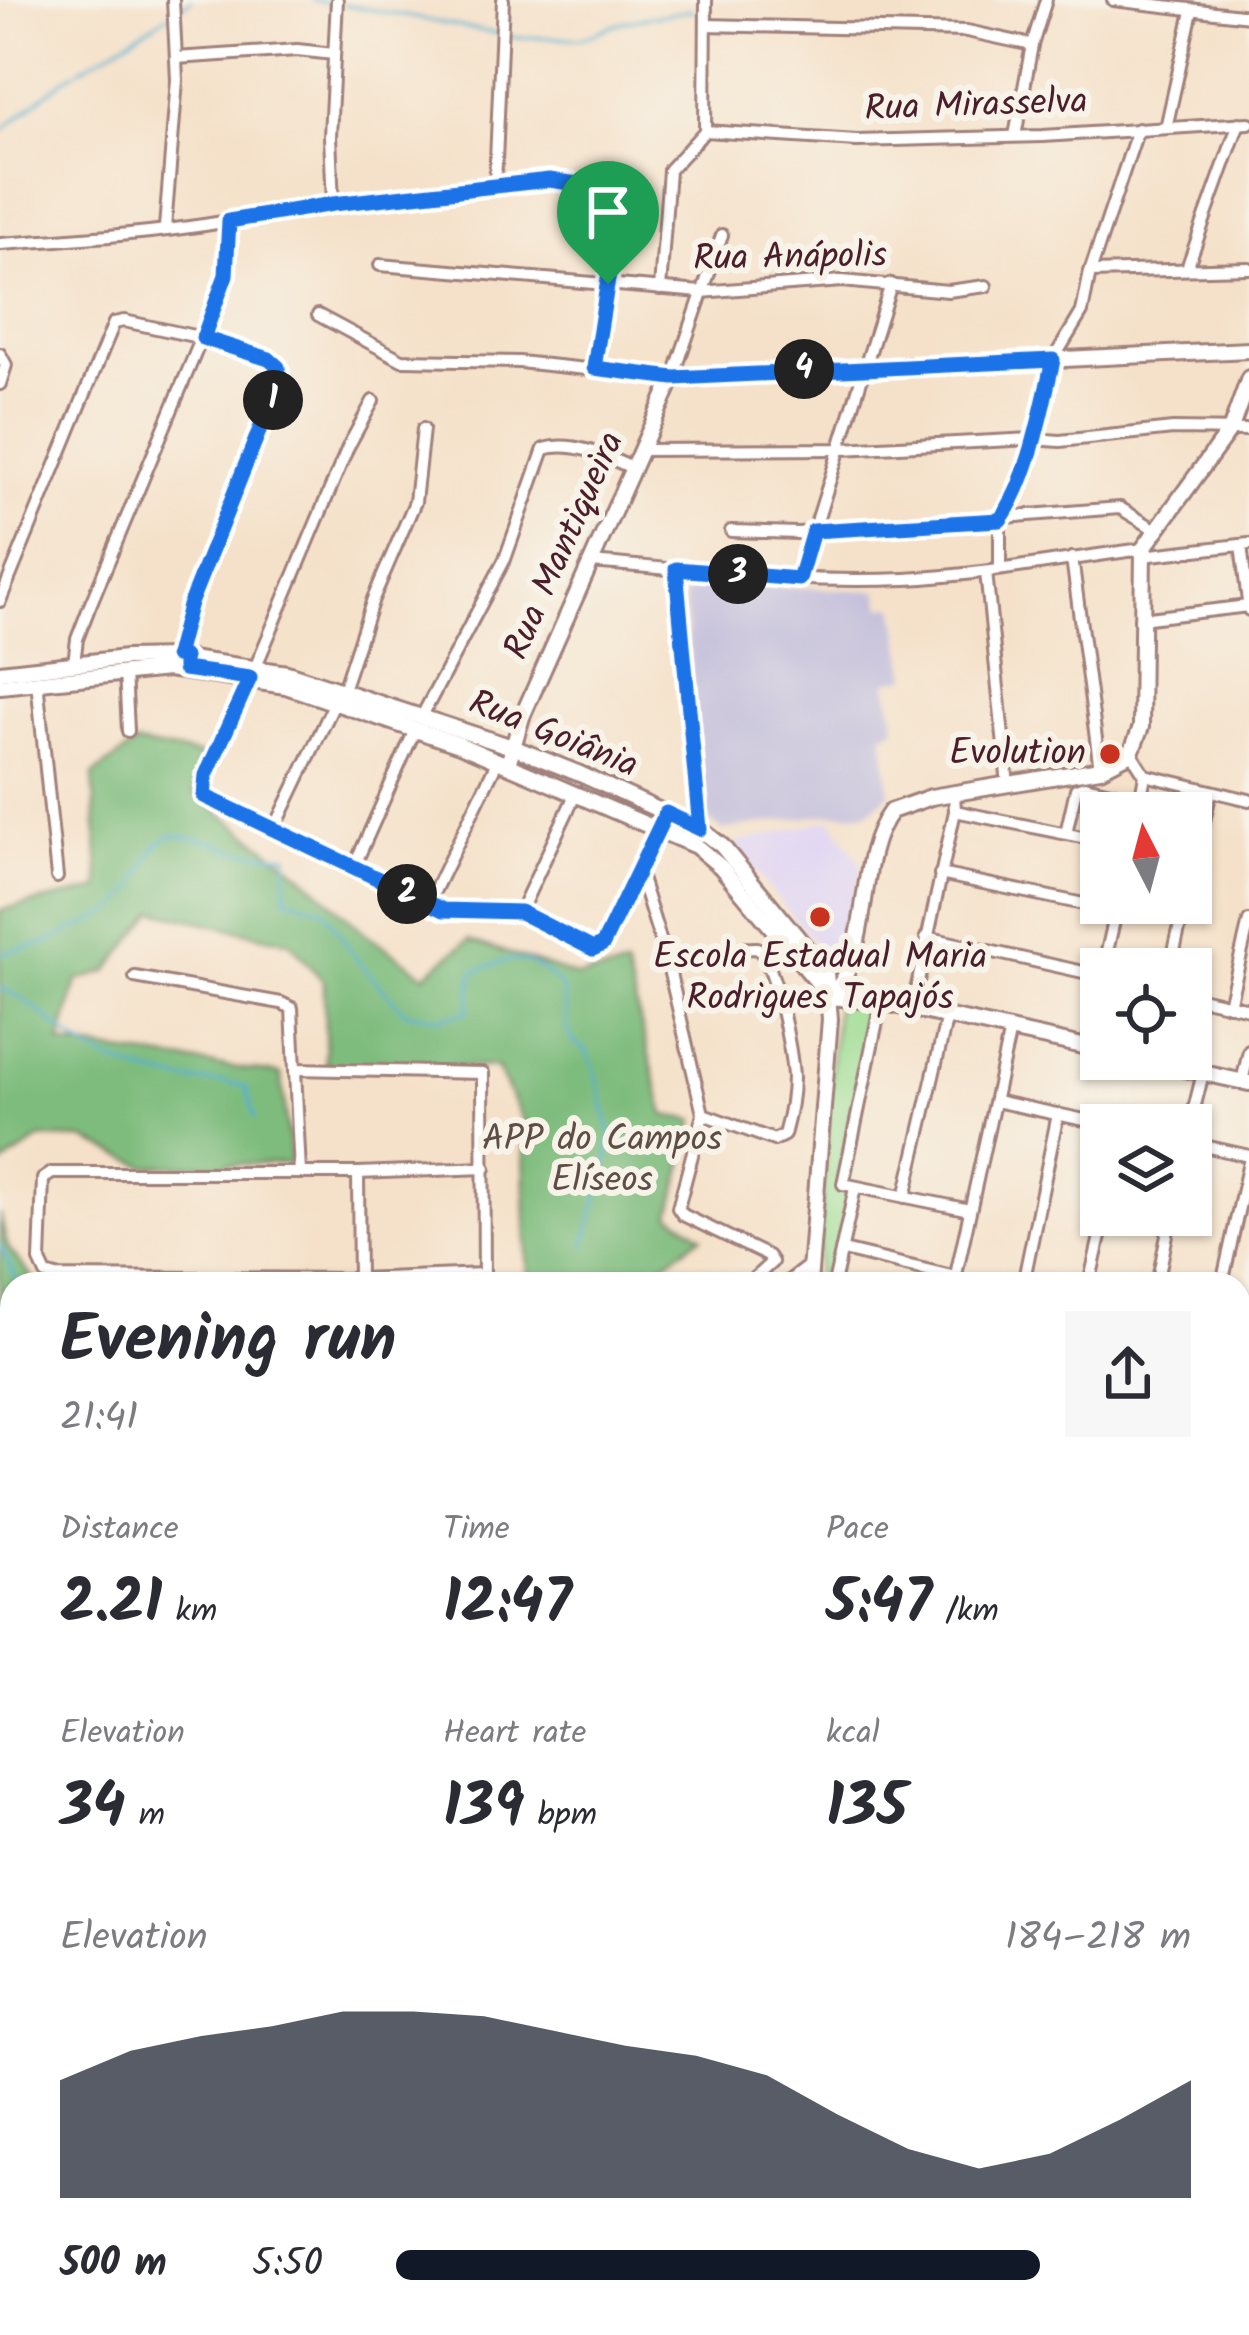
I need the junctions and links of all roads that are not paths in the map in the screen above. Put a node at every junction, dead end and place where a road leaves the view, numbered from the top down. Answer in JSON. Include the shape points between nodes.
{"nodes":[{"id":1,"x":502,"y":0,"type":"edge"},
{"id":2,"x":706,"y":0,"type":"edge"},
{"id":3,"x":1046,"y":0,"type":"edge"},
{"id":4,"x":1113,"y":0,"type":"edge"},
{"id":5,"x":336,"y":4,"type":"edge"},
{"id":6,"x":173,"y":5,"type":"edge"},
{"id":7,"x":1192,"y":10,"type":"junction"},
{"id":8,"x":1249,"y":16,"type":"edge"},
{"id":9,"x":706,"y":25,"type":"junction"},
{"id":10,"x":1032,"y":45,"type":"junction"},
{"id":11,"x":334,"y":54,"type":"junction"},
{"id":12,"x":176,"y":58,"type":"junction"},
{"id":13,"x":1244,"y":123,"type":"edge"},
{"id":14,"x":1166,"y":128,"type":"junction"},
{"id":15,"x":1138,"y":129,"type":"junction"},
{"id":16,"x":705,"y":130,"type":"junction"},
{"id":17,"x":1016,"y":136,"type":"junction"},
{"id":18,"x":495,"y":184,"type":"junction"},
{"id":19,"x":333,"y":204,"type":"junction"},
{"id":20,"x":229,"y":221,"type":"junction"},
{"id":21,"x":165,"y":228,"type":"junction"},
{"id":22,"x":722,"y":235,"type":"dead end"},
{"id":23,"x":0,"y":244,"type":"edge"},
{"id":24,"x":380,"y":265,"type":"dead end"},
{"id":25,"x":1187,"y":268,"type":"junction"},
{"id":26,"x":1249,"y":268,"type":"edge"},
{"id":27,"x":1090,"y":272,"type":"junction"},
{"id":28,"x":608,"y":284,"type":"junction"},
{"id":29,"x":891,"y":284,"type":"junction"},
{"id":30,"x":986,"y":286,"type":"dead end"},
{"id":31,"x":660,"y":289,"type":"junction"},
{"id":32,"x":700,"y":292,"type":"junction"},
{"id":33,"x":318,"y":315,"type":"dead end"},
{"id":34,"x":203,"y":338,"type":"junction"},
{"id":35,"x":1249,"y":350,"type":"edge"},
{"id":36,"x":395,"y":356,"type":"junction"},
{"id":37,"x":3,"y":358,"type":"edge"},
{"id":38,"x":1053,"y":360,"type":"junction"},
{"id":39,"x":867,"y":366,"type":"junction"},
{"id":40,"x":594,"y":368,"type":"junction"},
{"id":41,"x":391,"y":372,"type":"dead end"},
{"id":42,"x":674,"y":378,"type":"junction"},
{"id":43,"x":1249,"y":378,"type":"edge"},
{"id":44,"x":0,"y":384,"type":"edge"},
{"id":45,"x":373,"y":401,"type":"dead end"},
{"id":46,"x":1231,"y":428,"type":"junction"},
{"id":47,"x":423,"y":430,"type":"dead end"},
{"id":48,"x":1249,"y":430,"type":"edge"},
{"id":49,"x":1033,"y":439,"type":"junction"},
{"id":50,"x":842,"y":449,"type":"junction"},
{"id":51,"x":641,"y":451,"type":"junction"},
{"id":52,"x":632,"y":467,"type":"junction"},
{"id":53,"x":1000,"y":520,"type":"junction"},
{"id":54,"x":1156,"y":530,"type":"junction"},
{"id":55,"x":731,"y":531,"type":"dead end"},
{"id":56,"x":813,"y":531,"type":"junction"},
{"id":57,"x":1245,"y":544,"type":"edge"},
{"id":58,"x":1142,"y":552,"type":"junction"},
{"id":59,"x":1072,"y":558,"type":"junction"},
{"id":60,"x":592,"y":562,"type":"junction"},
{"id":61,"x":676,"y":569,"type":"junction"},
{"id":62,"x":1000,"y":569,"type":"junction"},
{"id":63,"x":986,"y":572,"type":"junction"},
{"id":64,"x":799,"y":579,"type":"junction"},
{"id":65,"x":0,"y":601,"type":"edge"},
{"id":66,"x":1249,"y":608,"type":"edge"},
{"id":67,"x":1140,"y":620,"type":"junction"},
{"id":68,"x":181,"y":661,"type":"junction"},
{"id":69,"x":74,"y":663,"type":"junction"},
{"id":70,"x":124,"y":670,"type":"junction"},
{"id":71,"x":0,"y":672,"type":"edge"},
{"id":72,"x":253,"y":672,"type":"junction"},
{"id":73,"x":37,"y":680,"type":"junction"},
{"id":74,"x":0,"y":686,"type":"edge"},
{"id":75,"x":339,"y":696,"type":"junction"},
{"id":76,"x":418,"y":723,"type":"junction"},
{"id":77,"x":128,"y":731,"type":"dead end"},
{"id":78,"x":463,"y":738,"type":"junction"},
{"id":79,"x":515,"y":748,"type":"junction"},
{"id":80,"x":1131,"y":753,"type":"junction"},
{"id":81,"x":503,"y":762,"type":"junction"},
{"id":82,"x":1100,"y":770,"type":"junction"},
{"id":83,"x":1145,"y":775,"type":"junction"},
{"id":84,"x":1008,"y":785,"type":"junction"},
{"id":85,"x":1211,"y":791,"type":"joint"},
{"id":86,"x":1109,"y":792,"type":"edge"},
{"id":87,"x":1142,"y":792,"type":"edge"},
{"id":88,"x":954,"y":793,"type":"junction"},
{"id":89,"x":576,"y":794,"type":"junction"},
{"id":90,"x":1249,"y":800,"type":"edge"},
{"id":91,"x":955,"y":811,"type":"junction"},
{"id":92,"x":666,"y":813,"type":"junction"},
{"id":93,"x":700,"y":829,"type":"junction"},
{"id":94,"x":274,"y":830,"type":"junction"},
{"id":95,"x":658,"y":830,"type":"junction"},
{"id":96,"x":1066,"y":833,"type":"junction"},
{"id":97,"x":1080,"y":836,"type":"edge"},
{"id":98,"x":696,"y":846,"type":"junction"},
{"id":99,"x":353,"y":869,"type":"junction"},
{"id":100,"x":639,"y":872,"type":"junction"},
{"id":101,"x":940,"y":874,"type":"junction"},
{"id":102,"x":57,"y":878,"type":"dead end"},
{"id":103,"x":1080,"y":900,"type":"edge"},
{"id":104,"x":428,"y":904,"type":"junction"},
{"id":105,"x":520,"y":912,"type":"junction"},
{"id":106,"x":1249,"y":921,"type":"edge"},
{"id":107,"x":926,"y":938,"type":"junction"},
{"id":108,"x":1247,"y":938,"type":"edge"},
{"id":109,"x":668,"y":965,"type":"junction"},
{"id":110,"x":1080,"y":970,"type":"edge"},
{"id":111,"x":135,"y":977,"type":"dead end"},
{"id":112,"x":830,"y":997,"type":"junction"},
{"id":113,"x":1212,"y":1001,"type":"edge"},
{"id":114,"x":881,"y":1002,"type":"junction"},
{"id":115,"x":1229,"y":1005,"type":"junction"},
{"id":116,"x":912,"y":1009,"type":"junction"},
{"id":117,"x":1249,"y":1009,"type":"edge"},
{"id":118,"x":947,"y":1016,"type":"junction"},
{"id":119,"x":1010,"y":1030,"type":"junction"},
{"id":120,"x":1080,"y":1046,"type":"edge"},
{"id":121,"x":1249,"y":1051,"type":"edge"},
{"id":122,"x":295,"y":1069,"type":"junction"},
{"id":123,"x":1212,"y":1075,"type":"edge"},
{"id":124,"x":1246,"y":1082,"type":"edge"},
{"id":125,"x":994,"y":1101,"type":"junction"},
{"id":126,"x":703,"y":1114,"type":"junction"},
{"id":127,"x":1058,"y":1114,"type":"junction"},
{"id":128,"x":1080,"y":1119,"type":"edge"},
{"id":129,"x":1212,"y":1149,"type":"edge"},
{"id":130,"x":1249,"y":1159,"type":"edge"},
{"id":131,"x":485,"y":1168,"type":"junction"},
{"id":132,"x":299,"y":1173,"type":"junction"},
{"id":133,"x":358,"y":1173,"type":"junction"},
{"id":134,"x":817,"y":1184,"type":"junction"},
{"id":135,"x":849,"y":1186,"type":"junction"},
{"id":136,"x":904,"y":1197,"type":"junction"},
{"id":137,"x":970,"y":1210,"type":"junction"},
{"id":138,"x":1100,"y":1236,"type":"edge"},
{"id":139,"x":1166,"y":1236,"type":"edge"},
{"id":140,"x":843,"y":1250,"type":"junction"},
{"id":141,"x":45,"y":1272,"type":"edge"},
{"id":142,"x":359,"y":1272,"type":"edge"},
{"id":143,"x":484,"y":1272,"type":"edge"},
{"id":144,"x":763,"y":1272,"type":"edge"},
{"id":145,"x":809,"y":1272,"type":"edge"},
{"id":146,"x":837,"y":1272,"type":"edge"},
{"id":147,"x":922,"y":1272,"type":"edge"},
{"id":148,"x":957,"y":1272,"type":"edge"},
{"id":149,"x":1025,"y":1272,"type":"edge"},
{"id":150,"x":1092,"y":1272,"type":"edge"},
{"id":151,"x":1159,"y":1272,"type":"edge"},
{"id":152,"x":1225,"y":1272,"type":"edge"}],
"edges":[{"from":1,"to":18,"type":"street"},
{"from":2,"to":9,"type":"street"},
{"from":3,"to":10,"type":"street"},
{"from":4,"to":7,"type":"street"},
{"from":5,"to":11,"type":"street"},
{"from":6,"to":12,"type":"street"},
{"from":7,"to":8,"type":"street"},
{"from":7,"to":14,"type":"street"},
{"from":9,"to":10,"type":"street","via":[[967,32]]},
{"from":9,"to":16,"type":"street"},
{"from":10,"to":17,"type":"street"},
{"from":11,"to":12,"type":"street"},
{"from":11,"to":19,"type":"street"},
{"from":12,"to":21,"type":"street"},
{"from":13,"to":14,"type":"street","name":"Rua Mirasselva"},
{"from":13,"to":25,"type":"street"},
{"from":14,"to":15,"type":"street","name":"Rua Mirasselva"},
{"from":15,"to":17,"type":"street","name":"Rua Mirasselva"},
{"from":15,"to":27,"type":"street"},
{"from":16,"to":17,"type":"street","name":"Rua Mirasselva","via":[[857,141]]},
{"from":16,"to":31,"type":"street","via":[[669,170]]},
{"from":18,"to":19,"type":"street"},
{"from":18,"to":28,"type":"street","via":[[590,183],[609,193],[617,216]]},
{"from":19,"to":20,"type":"street"},
{"from":20,"to":21,"type":"street"},
{"from":20,"to":34,"type":"street","via":[[226,275]]},
{"from":21,"to":23,"type":"street"},
{"from":22,"to":32,"type":"street","name":"Rua Mantiqueira"},
{"from":24,"to":28,"type":"street","name":"Rua Anápolis"},
{"from":25,"to":26,"type":"street"},
{"from":25,"to":27,"type":"street"},
{"from":27,"to":38,"type":"street","via":[[1082,312]]},
{"from":28,"to":31,"type":"street","name":"Rua Anápolis"},
{"from":28,"to":40,"type":"street"},
{"from":29,"to":30,"type":"street","name":"Rua Anápolis"},
{"from":29,"to":32,"type":"street","name":"Rua Anápolis"},
{"from":29,"to":39,"type":"street"},
{"from":31,"to":32,"type":"street","name":"Rua Anápolis"},
{"from":32,"to":42,"type":"street","name":"Rua Mantiqueira"},
{"from":33,"to":36,"type":"street"},
{"from":34,"to":65,"type":"street","via":[[124,321],[112,326]]},
{"from":34,"to":68,"type":"street","via":[[269,359],[280,372],[189,606]]},
{"from":34,"to":69,"type":"street","via":[[89,608]]},
{"from":35,"to":38,"type":"street"},
{"from":36,"to":40,"type":"street"},
{"from":36,"to":41,"type":"street"},
{"from":37,"to":44,"type":"street"},
{"from":38,"to":39,"type":"street"},
{"from":38,"to":49,"type":"street"},
{"from":39,"to":42,"type":"street"},
{"from":39,"to":50,"type":"street"},
{"from":40,"to":42,"type":"street"},
{"from":42,"to":51,"type":"street","name":"Rua Mantiqueira"},
{"from":43,"to":46,"type":"street"},
{"from":45,"to":72,"type":"street"},
{"from":46,"to":48,"type":"street"},
{"from":46,"to":49,"type":"street"},
{"from":46,"to":54,"type":"street"},
{"from":47,"to":75,"type":"street","via":[[416,502]]},
{"from":49,"to":50,"type":"street"},
{"from":49,"to":53,"type":"street"},
{"from":50,"to":51,"type":"street"},
{"from":50,"to":56,"type":"street"},
{"from":51,"to":52,"type":"street","name":"Rua Mantiqueira"},
{"from":52,"to":60,"type":"street","name":"Rua Mantiqueira"},
{"from":52,"to":76,"type":"street","via":[[591,452],[544,449],[505,559]]},
{"from":53,"to":54,"type":"street","via":[[1120,508]]},
{"from":53,"to":56,"type":"street"},
{"from":53,"to":62,"type":"street"},
{"from":54,"to":58,"type":"street"},
{"from":55,"to":56,"type":"street"},
{"from":56,"to":64,"type":"street"},
{"from":57,"to":58,"type":"street"},
{"from":57,"to":66,"type":"street"},
{"from":58,"to":59,"type":"street"},
{"from":58,"to":67,"type":"street"},
{"from":59,"to":62,"type":"street"},
{"from":59,"to":82,"type":"street"},
{"from":60,"to":61,"type":"street"},
{"from":60,"to":79,"type":"street","name":"Rua Mantiqueira"},
{"from":61,"to":64,"type":"street"},
{"from":61,"to":93,"type":"street"},
{"from":62,"to":63,"type":"street"},
{"from":63,"to":64,"type":"street"},
{"from":63,"to":84,"type":"street"},
{"from":66,"to":67,"type":"street"},
{"from":67,"to":80,"type":"street","via":[[1141,727]]},
{"from":68,"to":69,"type":"street"},
{"from":68,"to":70,"type":"street"},
{"from":68,"to":72,"type":"street"},
{"from":69,"to":71,"type":"street"},
{"from":70,"to":73,"type":"street"},
{"from":70,"to":77,"type":"street"},
{"from":72,"to":75,"type":"street"},
{"from":72,"to":94,"type":"street","via":[[202,793]]},
{"from":73,"to":74,"type":"street"},
{"from":73,"to":102,"type":"street"},
{"from":75,"to":76,"type":"street"},
{"from":75,"to":94,"type":"street"},
{"from":76,"to":78,"type":"street"},
{"from":76,"to":99,"type":"street"},
{"from":78,"to":79,"type":"street","name":"Rua Goiânia"},
{"from":78,"to":81,"type":"street","name":"Rua Goiânia"},
{"from":79,"to":81,"type":"street","name":"Rua Mantiqueira"},
{"from":79,"to":92,"type":"street","name":"Rua Goiânia"},
{"from":80,"to":82,"type":"street"},
{"from":80,"to":83,"type":"street"},
{"from":81,"to":89,"type":"street","name":"Rua Goiânia"},
{"from":81,"to":104,"type":"street"},
{"from":82,"to":84,"type":"street"},
{"from":83,"to":85,"type":"street"},
{"from":83,"to":87,"type":"street"},
{"from":84,"to":88,"type":"street"},
{"from":85,"to":90,"type":"street"},
{"from":86,"to":96,"type":"street","via":[[1081,786]]},
{"from":88,"to":91,"type":"street"},
{"from":88,"to":112,"type":"street","via":[[886,816],[851,963]]},
{"from":89,"to":95,"type":"street","name":"Rua Goiânia"},
{"from":89,"to":105,"type":"street"},
{"from":91,"to":96,"type":"street"},
{"from":91,"to":101,"type":"street"},
{"from":92,"to":93,"type":"street","name":"Rua Goiânia"},
{"from":92,"to":95,"type":"street"},
{"from":93,"to":98,"type":"street"},
{"from":93,"to":112,"type":"street","name":"Rua Goiânia","via":[[742,865],[823,966]]},
{"from":94,"to":99,"type":"street"},
{"from":95,"to":98,"type":"street","name":"Rua Goiânia"},
{"from":95,"to":100,"type":"street"},
{"from":96,"to":97,"type":"street"},
{"from":98,"to":112,"type":"street","name":"Rua Goiânia"},
{"from":99,"to":104,"type":"street"},
{"from":100,"to":105,"type":"street","via":[[593,949]]},
{"from":100,"to":109,"type":"street"},
{"from":101,"to":103,"type":"street"},
{"from":101,"to":107,"type":"street"},
{"from":104,"to":105,"type":"street","via":[[461,914]]},
{"from":106,"to":108,"type":"street"},
{"from":107,"to":110,"type":"street"},
{"from":107,"to":116,"type":"street"},
{"from":108,"to":115,"type":"street"},
{"from":109,"to":126,"type":"street"},
{"from":109,"to":126,"type":"street","via":[[741,947],[765,954],[793,1073],[779,1139]]},
{"from":111,"to":122,"type":"street","via":[[292,1008]]},
{"from":112,"to":114,"type":"street"},
{"from":112,"to":134,"type":"street"},
{"from":113,"to":115,"type":"street"},
{"from":114,"to":116,"type":"street"},
{"from":114,"to":135,"type":"street","via":[[846,1163]]},
{"from":115,"to":117,"type":"street"},
{"from":116,"to":118,"type":"street"},
{"from":118,"to":119,"type":"street"},
{"from":118,"to":136,"type":"street"},
{"from":119,"to":120,"type":"street"},
{"from":119,"to":125,"type":"street"},
{"from":121,"to":124,"type":"street"},
{"from":122,"to":131,"type":"street","via":[[482,1071]]},
{"from":122,"to":132,"type":"street"},
{"from":123,"to":124,"type":"street"},
{"from":125,"to":127,"type":"street"},
{"from":125,"to":137,"type":"street"},
{"from":126,"to":144,"type":"street","via":[[681,1213],[764,1252],[772,1265]]},
{"from":127,"to":128,"type":"street"},
{"from":127,"to":149,"type":"street"},
{"from":129,"to":130,"type":"street"},
{"from":130,"to":152,"type":"street"},
{"from":131,"to":133,"type":"street"},
{"from":131,"to":143,"type":"street"},
{"from":132,"to":133,"type":"street"},
{"from":132,"to":141,"type":"street","via":[[52,1173],[44,1179]]},
{"from":133,"to":142,"type":"street"},
{"from":134,"to":135,"type":"street"},
{"from":134,"to":145,"type":"street"},
{"from":135,"to":136,"type":"street"},
{"from":135,"to":140,"type":"street"},
{"from":136,"to":137,"type":"street"},
{"from":137,"to":148,"type":"street"},
{"from":138,"to":150,"type":"street"},
{"from":139,"to":151,"type":"street"},
{"from":140,"to":146,"type":"street"},
{"from":140,"to":147,"type":"street"}]}
